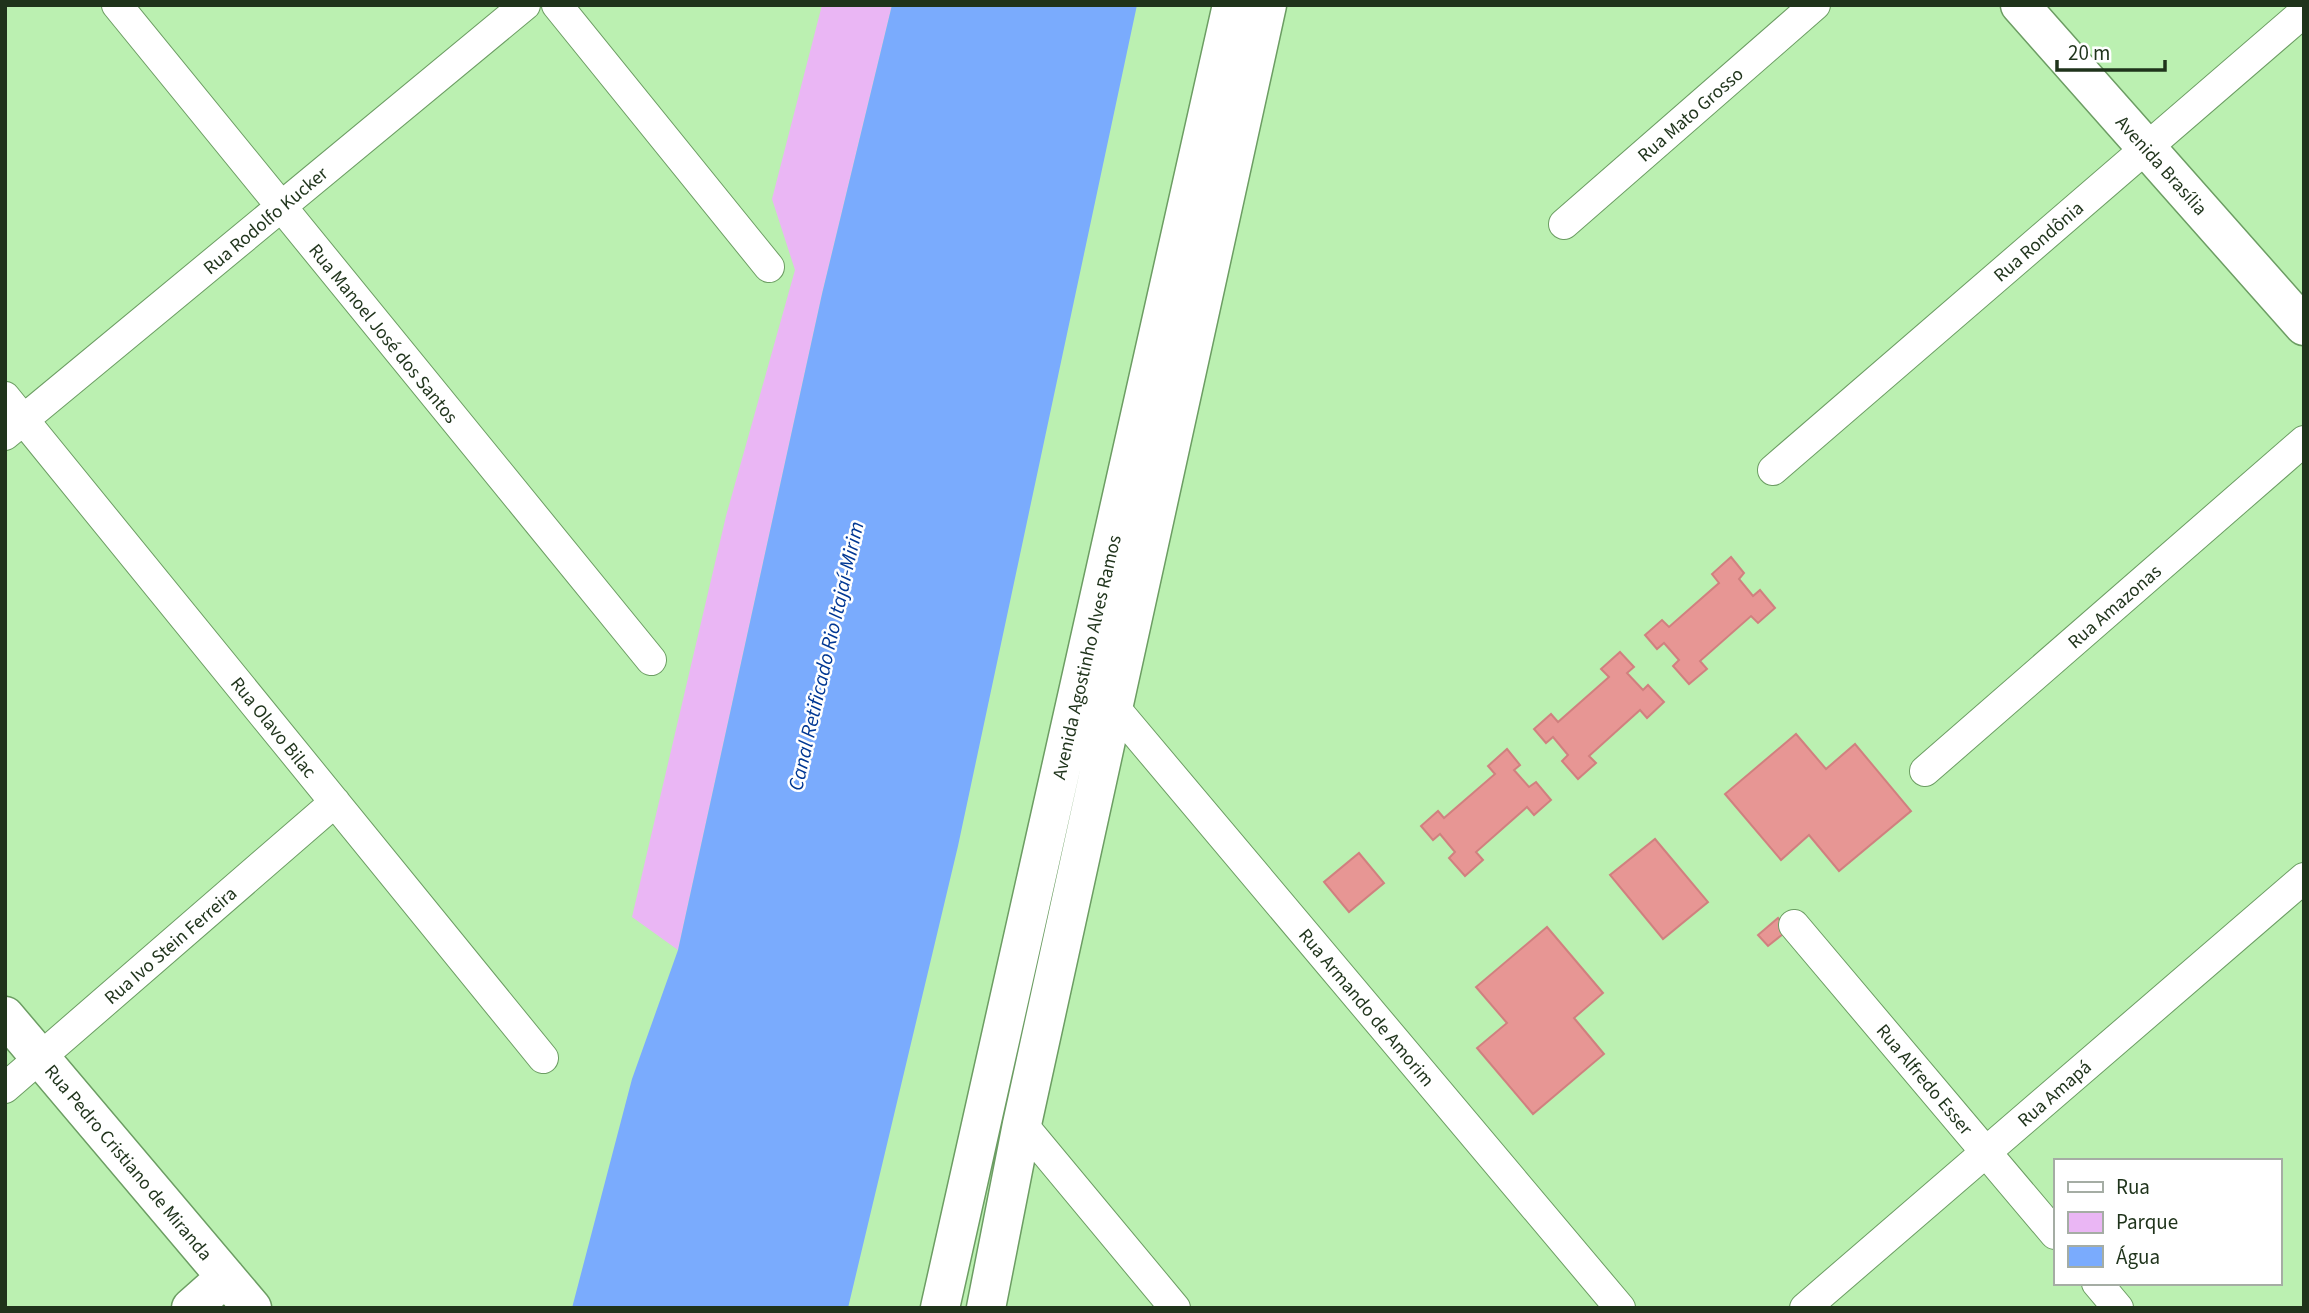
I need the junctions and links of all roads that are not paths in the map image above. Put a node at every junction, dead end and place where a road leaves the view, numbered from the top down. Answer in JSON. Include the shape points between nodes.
{"nodes":[{"id":1,"x":117,"y":5,"type":"edge"},
{"id":2,"x":525,"y":5,"type":"edge"},
{"id":3,"x":557,"y":5,"type":"edge"},
{"id":4,"x":1231,"y":5,"type":"edge"},
{"id":5,"x":1267,"y":5,"type":"edge"},
{"id":6,"x":1815,"y":5,"type":"edge"},
{"id":7,"x":2020,"y":5,"type":"edge"},
{"id":8,"x":2304,"y":12,"type":"edge"},
{"id":9,"x":2146,"y":148,"type":"junction"},
{"id":10,"x":282,"y":207,"type":"junction"},
{"id":11,"x":1564,"y":224,"type":"dead end"},
{"id":12,"x":769,"y":267,"type":"dead end"},
{"id":13,"x":2304,"y":326,"type":"edge"},
{"id":14,"x":11,"y":417,"type":"edge"},
{"id":15,"x":2304,"y":441,"type":"edge"},
{"id":16,"x":1773,"y":470,"type":"dead end"},
{"id":17,"x":651,"y":660,"type":"dead end"},
{"id":18,"x":1114,"y":707,"type":"junction"},
{"id":19,"x":1925,"y":771,"type":"dead end"},
{"id":20,"x":335,"y":802,"type":"junction"},
{"id":21,"x":2304,"y":878,"type":"edge"},
{"id":22,"x":1794,"y":925,"type":"dead end"},
{"id":23,"x":5,"y":1016,"type":"edge"},
{"id":24,"x":40,"y":1058,"type":"junction"},
{"id":25,"x":543,"y":1058,"type":"dead end"},
{"id":26,"x":5,"y":1088,"type":"edge"},
{"id":27,"x":1022,"y":1124,"type":"junction"},
{"id":28,"x":1986,"y":1152,"type":"junction"},
{"id":29,"x":2054,"y":1233,"type":"edge"},
{"id":30,"x":226,"y":1277,"type":"junction"},
{"id":31,"x":2099,"y":1285,"type":"edge"},
{"id":32,"x":191,"y":1308,"type":"edge"},
{"id":33,"x":253,"y":1308,"type":"edge"},
{"id":34,"x":940,"y":1308,"type":"edge"},
{"id":35,"x":986,"y":1308,"type":"edge"},
{"id":36,"x":1175,"y":1308,"type":"edge"},
{"id":37,"x":1620,"y":1308,"type":"edge"},
{"id":38,"x":1805,"y":1308,"type":"edge"},
{"id":39,"x":2118,"y":1308,"type":"edge"}],
"edges":[{"from":1,"to":10,"type":"street","name":"Rua Manoel José dos Santos"},
{"from":2,"to":10,"type":"street","name":"Rua Rodolfo Kucker"},
{"from":3,"to":12,"type":"street"},
{"from":4,"to":34,"type":"main road","name":"Avenida Agostinho Alves Ramos"},
{"from":5,"to":18,"type":"main road","name":"Avenida Agostinho Alves Ramos"},
{"from":6,"to":11,"type":"street","name":"Rua Mato Grosso"},
{"from":7,"to":9,"type":"main road","name":"Avenida Brasília"},
{"from":8,"to":9,"type":"street","name":"Rua Rondônia"},
{"from":9,"to":13,"type":"main road","name":"Avenida Brasília"},
{"from":9,"to":16,"type":"street","name":"Rua Rondônia"},
{"from":10,"to":14,"type":"street","name":"Rua Rodolfo Kucker"},
{"from":10,"to":17,"type":"street","name":"Rua Manoel José dos Santos"},
{"from":14,"to":20,"type":"street","name":"Rua Olavo Bilac"},
{"from":15,"to":19,"type":"street","name":"Rua Amazonas"},
{"from":18,"to":27,"type":"main road","name":"Avenida Agostinho Alves Ramos"},
{"from":18,"to":37,"type":"street","name":"Rua Armando de Amorim"},
{"from":20,"to":24,"type":"street","name":"Rua Ivo Stein Ferreira"},
{"from":20,"to":25,"type":"street","name":"Rua Olavo Bilac"},
{"from":21,"to":28,"type":"street","name":"Rua Amapá"},
{"from":22,"to":28,"type":"street","name":"Rua Alfredo Esser"},
{"from":23,"to":24,"type":"main road","name":"Rua Pedro Cristiano de Miranda"},
{"from":24,"to":26,"type":"street","name":"Rua Ivo Stein Ferreira"},
{"from":24,"to":30,"type":"main road","name":"Rua Pedro Cristiano de Miranda"},
{"from":27,"to":35,"type":"main road","name":"Avenida Agostinho Alves Ramos"},
{"from":27,"to":36,"type":"street"},
{"from":28,"to":29,"type":"street","name":"Rua Alfredo Esser"},
{"from":28,"to":38,"type":"street","name":"Rua Amapá"},
{"from":30,"to":32,"type":"main road"},
{"from":30,"to":33,"type":"main road","name":"Rua Pedro Cristiano de Miranda"},
{"from":31,"to":39,"type":"street"}]}
